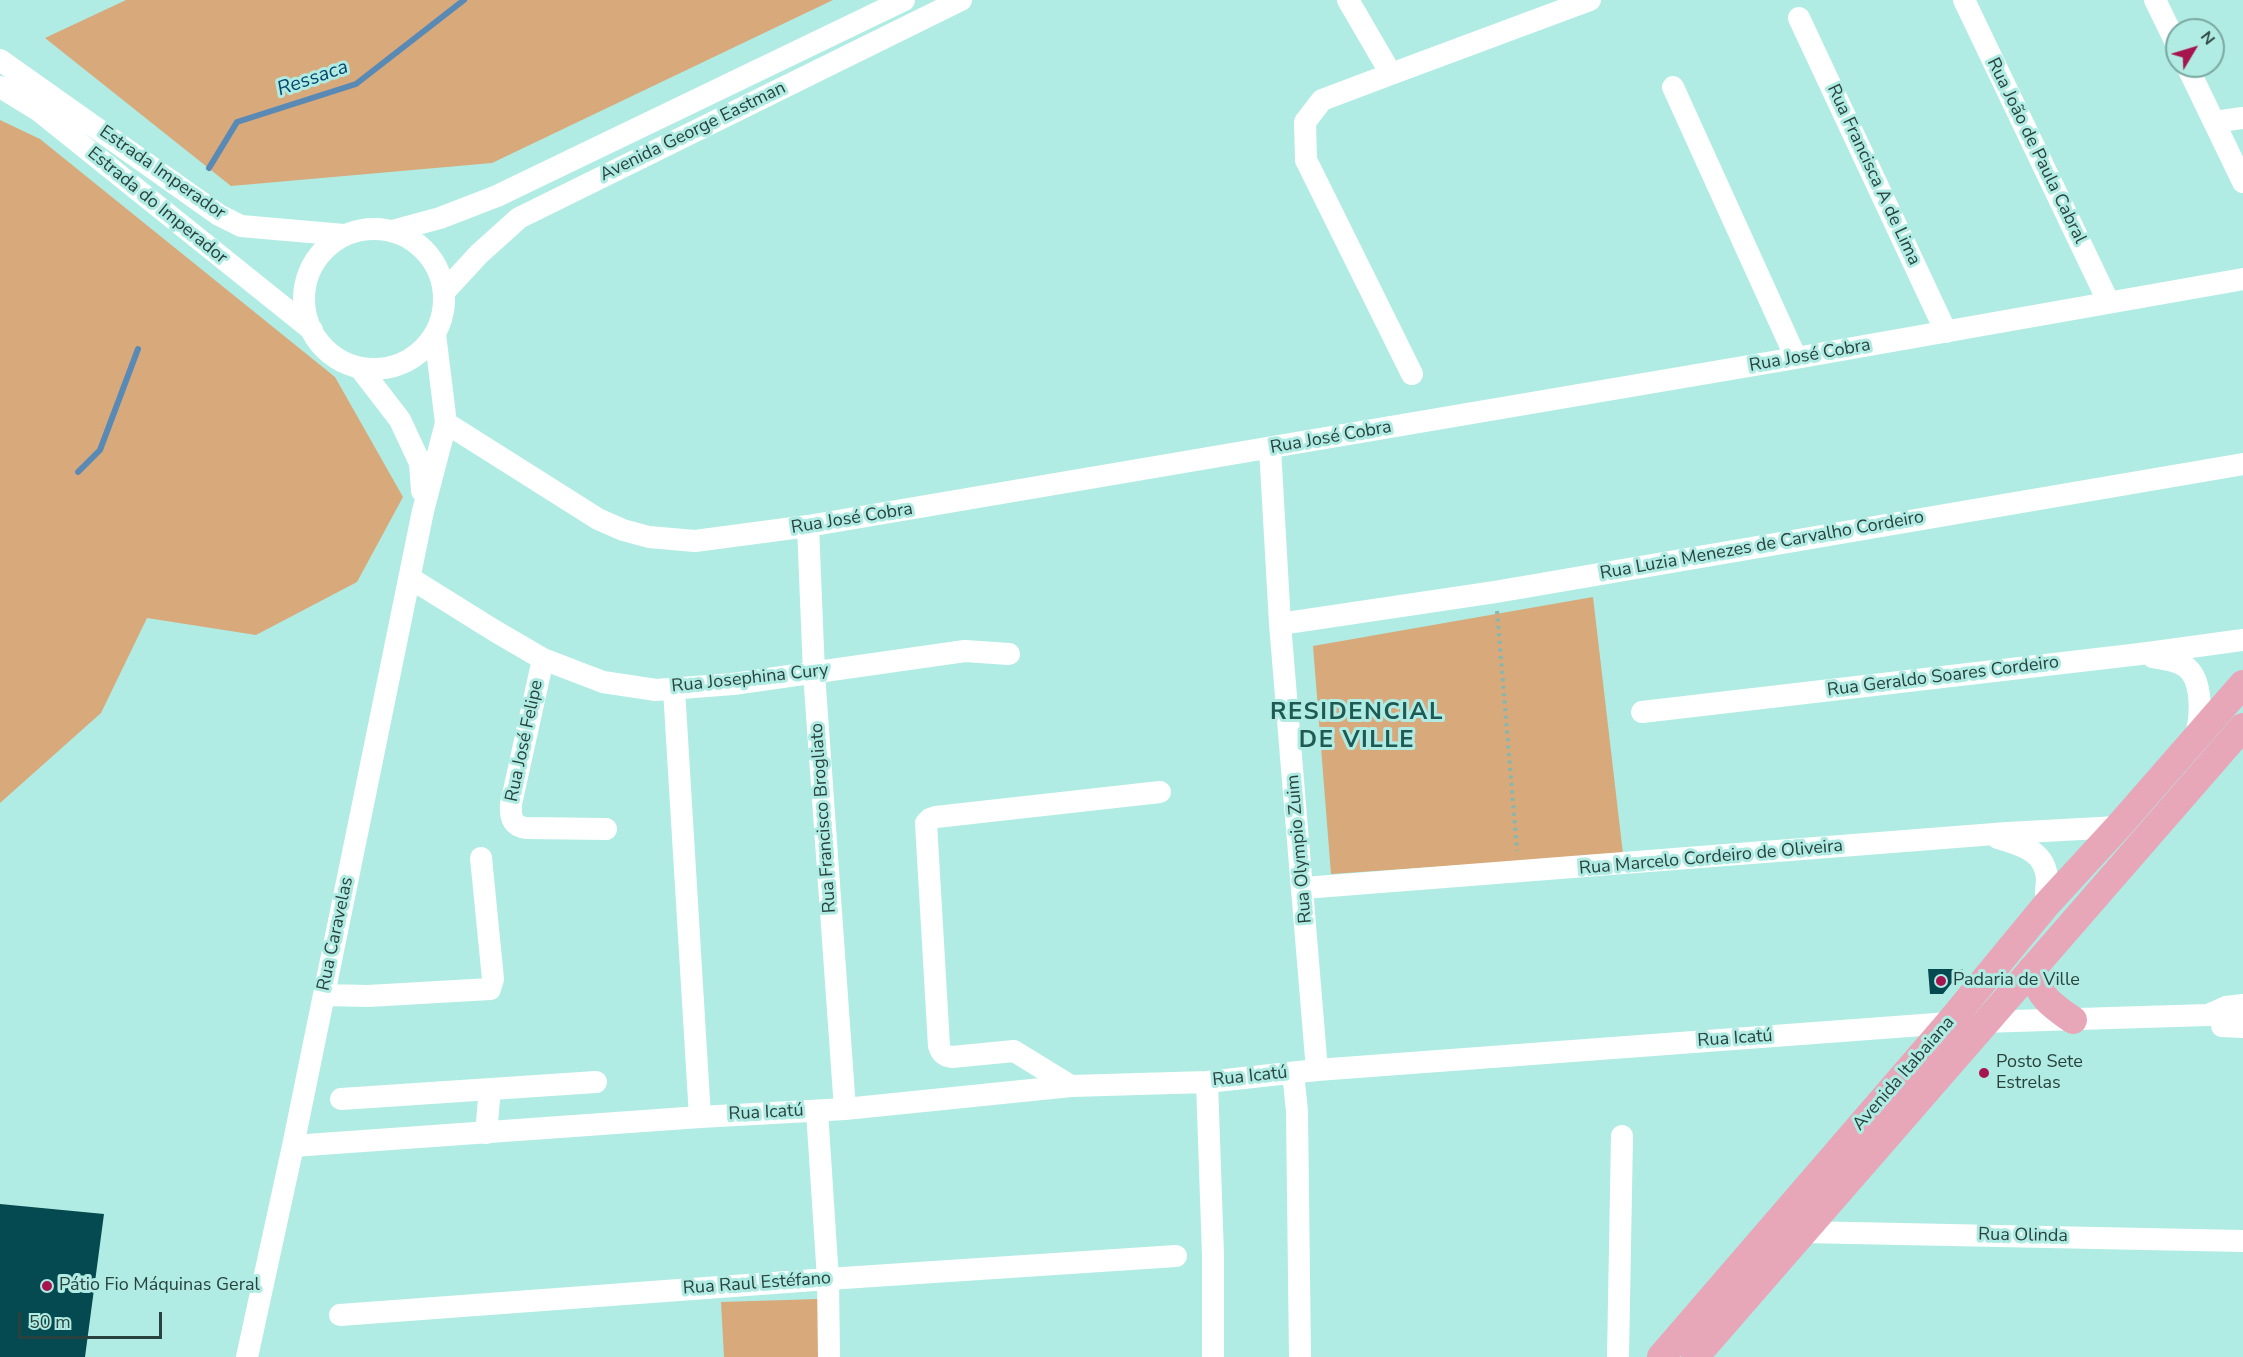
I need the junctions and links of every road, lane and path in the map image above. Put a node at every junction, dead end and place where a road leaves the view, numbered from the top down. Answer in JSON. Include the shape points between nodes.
{"nodes":[{"id":1,"x":904,"y":0,"type":"edge"},
{"id":2,"x":961,"y":0,"type":"edge"},
{"id":3,"x":1348,"y":0,"type":"edge"},
{"id":4,"x":1590,"y":0,"type":"edge"},
{"id":5,"x":1964,"y":0,"type":"edge"},
{"id":6,"x":2156,"y":0,"type":"edge"},
{"id":7,"x":1799,"y":18,"type":"dead end"},
{"id":8,"x":2165,"y":19,"type":"edge"},
{"id":9,"x":0,"y":60,"type":"edge"},
{"id":10,"x":1391,"y":74,"type":"junction"},
{"id":11,"x":2193,"y":78,"type":"edge"},
{"id":12,"x":0,"y":87,"type":"edge"},
{"id":13,"x":1673,"y":87,"type":"dead end"},
{"id":14,"x":2243,"y":118,"type":"edge"},
{"id":15,"x":2214,"y":122,"type":"junction"},
{"id":16,"x":2243,"y":182,"type":"edge"},
{"id":17,"x":392,"y":231,"type":"junction"},
{"id":18,"x":344,"y":235,"type":"junction"},
{"id":19,"x":2243,"y":279,"type":"edge"},
{"id":20,"x":444,"y":292,"type":"junction"},
{"id":21,"x":2108,"y":301,"type":"junction"},
{"id":22,"x":312,"y":330,"type":"junction"},
{"id":23,"x":1946,"y":332,"type":"junction"},
{"id":24,"x":435,"y":334,"type":"junction"},
{"id":25,"x":1796,"y":358,"type":"junction"},
{"id":26,"x":360,"y":368,"type":"junction"},
{"id":27,"x":1412,"y":374,"type":"dead end"},
{"id":28,"x":446,"y":423,"type":"junction"},
{"id":29,"x":1270,"y":448,"type":"junction"},
{"id":30,"x":2243,"y":464,"type":"edge"},
{"id":31,"x":423,"y":511,"type":"junction"},
{"id":32,"x":808,"y":526,"type":"junction"},
{"id":33,"x":410,"y":578,"type":"junction"},
{"id":34,"x":1495,"y":592,"type":"junction"},
{"id":35,"x":1280,"y":624,"type":"junction"},
{"id":36,"x":2243,"y":640,"type":"edge"},
{"id":37,"x":1009,"y":654,"type":"dead end"},
{"id":38,"x":2140,"y":654,"type":"junction"},
{"id":39,"x":543,"y":659,"type":"junction"},
{"id":40,"x":814,"y":672,"type":"junction"},
{"id":41,"x":2243,"y":684,"type":"edge"},
{"id":42,"x":674,"y":689,"type":"junction"},
{"id":43,"x":1642,"y":712,"type":"dead end"},
{"id":44,"x":2243,"y":727,"type":"edge"},
{"id":45,"x":2195,"y":739,"type":"junction"},
{"id":46,"x":1160,"y":792,"type":"dead end"},
{"id":47,"x":2118,"y":827,"type":"junction"},
{"id":48,"x":606,"y":829,"type":"dead end"},
{"id":49,"x":1988,"y":835,"type":"junction"},
{"id":50,"x":482,"y":858,"type":"dead end"},
{"id":51,"x":1519,"y":873,"type":"junction"},
{"id":52,"x":1304,"y":888,"type":"junction"},
{"id":53,"x":2047,"y":904,"type":"junction"},
{"id":54,"x":2032,"y":969,"type":"junction"},
{"id":55,"x":2243,"y":987,"type":"edge"},
{"id":56,"x":324,"y":995,"type":"junction"},
{"id":57,"x":2228,"y":1016,"type":"edge"},
{"id":58,"x":2073,"y":1020,"type":"junction"},
{"id":59,"x":1987,"y":1022,"type":"junction"},
{"id":60,"x":1949,"y":1023,"type":"junction"},
{"id":61,"x":1317,"y":1070,"type":"junction"},
{"id":62,"x":1293,"y":1073,"type":"junction"},
{"id":63,"x":596,"y":1082,"type":"dead end"},
{"id":64,"x":1207,"y":1082,"type":"junction"},
{"id":65,"x":1071,"y":1086,"type":"junction"},
{"id":66,"x":490,"y":1089,"type":"junction"},
{"id":67,"x":341,"y":1099,"type":"dead end"},
{"id":68,"x":845,"y":1109,"type":"junction"},
{"id":69,"x":817,"y":1111,"type":"junction"},
{"id":70,"x":700,"y":1117,"type":"junction"},
{"id":71,"x":486,"y":1133,"type":"junction"},
{"id":72,"x":1622,"y":1136,"type":"dead end"},
{"id":73,"x":293,"y":1146,"type":"junction"},
{"id":74,"x":1803,"y":1232,"type":"junction"},
{"id":75,"x":2243,"y":1240,"type":"edge"},
{"id":76,"x":1176,"y":1256,"type":"dead end"},
{"id":77,"x":828,"y":1279,"type":"junction"},
{"id":78,"x":340,"y":1315,"type":"dead end"},
{"id":79,"x":247,"y":1357,"type":"edge"},
{"id":80,"x":829,"y":1357,"type":"edge"},
{"id":81,"x":1213,"y":1357,"type":"edge"},
{"id":82,"x":1300,"y":1357,"type":"edge"},
{"id":83,"x":1618,"y":1357,"type":"edge"},
{"id":84,"x":1661,"y":1357,"type":"edge"},
{"id":85,"x":1695,"y":1357,"type":"edge"}],
"edges":[{"from":1,"to":17,"type":"street","name":"Avenida George Eastman","via":[[497,196]]},
{"from":2,"to":20,"type":"street","name":"Avenida George Eastman","via":[[519,218]]},
{"from":3,"to":10,"type":"street"},
{"from":4,"to":10,"type":"street"},
{"from":5,"to":21,"type":"street","name":"Rua João de Paula Cabral"},
{"from":6,"to":8,"type":"street"},
{"from":7,"to":23,"type":"street","name":"Rua Francisca A de Lima"},
{"from":9,"to":18,"type":"street","name":"Estrada Imperador","via":[[219,215],[241,226]]},
{"from":10,"to":27,"type":"street","via":[[1322,100],[1305,122],[1306,160]]},
{"from":11,"to":15,"type":"street"},
{"from":12,"to":22,"type":"street","name":"Estrada do Imperador","via":[[38,110]]},
{"from":13,"to":25,"type":"street"},
{"from":14,"to":15,"type":"street"},
{"from":15,"to":16,"type":"street"},
{"from":17,"to":18,"type":"street","via":[[376,228]]},
{"from":17,"to":20,"type":"street","via":[[412,239],[428,253]]},
{"from":18,"to":22,"type":"street","via":[[326,248],[308,276],[305,309]]},
{"from":19,"to":21,"type":"street","name":"Rua José Cobra"},
{"from":20,"to":24,"type":"street","via":[[443,314]]},
{"from":21,"to":23,"type":"street","name":"Rua José Cobra"},
{"from":22,"to":26,"type":"street","via":[[332,354]]},
{"from":23,"to":25,"type":"street","name":"Rua José Cobra"},
{"from":24,"to":26,"type":"street","via":[[422,351],[403,363],[382,369]]},
{"from":24,"to":28,"type":"street"},
{"from":25,"to":29,"type":"street","name":"Rua José Cobra"},
{"from":26,"to":31,"type":"street","via":[[399,420],[420,462]]},
{"from":28,"to":31,"type":"street"},
{"from":28,"to":32,"type":"street","name":"Rua José Cobra","via":[[598,519],[623,530],[695,541]]},
{"from":29,"to":32,"type":"street","name":"Rua José Cobra"},
{"from":29,"to":35,"type":"street","name":"Rua Olympio Zuim"},
{"from":30,"to":34,"type":"street","name":"Rua Luzia Menezes de Carvalho Cordeiro"},
{"from":31,"to":33,"type":"street","name":"Rua Caravelas"},
{"from":32,"to":40,"type":"street","name":"Rua Francisco Brogliato"},
{"from":33,"to":39,"type":"street","name":"Rua Josephina Cury"},
{"from":33,"to":56,"type":"street","name":"Rua Caravelas"},
{"from":34,"to":35,"type":"street","name":"Rua Luzia Menezes de Carvalho Cordeiro"},
{"from":34,"to":51,"type":"path"},
{"from":35,"to":52,"type":"street","name":"Rua Olympio Zuim"},
{"from":36,"to":38,"type":"street","name":"Rua Geraldo Soares Cordeiro"},
{"from":37,"to":40,"type":"street","name":"Rua Josephina Cury","via":[[965,651]]},
{"from":38,"to":43,"type":"street","name":"Rua Geraldo Soares Cordeiro"},
{"from":38,"to":45,"type":"street","via":[[2183,664],[2193,678],[2200,722]]},
{"from":39,"to":42,"type":"street","name":"Rua Josephina Cury","via":[[603,682]]},
{"from":39,"to":48,"type":"street","name":"Rua José Felipe","via":[[511,804],[513,823],[519,828]]},
{"from":40,"to":42,"type":"street","name":"Rua Josephina Cury"},
{"from":40,"to":68,"type":"street","name":"Rua Francisco Brogliato"},
{"from":41,"to":45,"type":"main road","name":"Avenida Itabaiana"},
{"from":42,"to":70,"type":"street"},
{"from":44,"to":54,"type":"main road","name":"Avenida Itabaiana"},
{"from":45,"to":47,"type":"main road","name":"Avenida Itabaiana"},
{"from":46,"to":65,"type":"street","via":[[936,817],[926,823],[941,1052],[952,1057],[1014,1051]]},
{"from":47,"to":49,"type":"street","name":"Rua Marcelo Cordeiro de Oliveira"},
{"from":47,"to":53,"type":"main road","name":"Avenida Itabaiana"},
{"from":49,"to":51,"type":"street","name":"Rua Marcelo Cordeiro de Oliveira"},
{"from":49,"to":53,"type":"street","via":[[2035,852],[2044,867]]},
{"from":50,"to":56,"type":"street","via":[[493,979],[490,989]]},
{"from":51,"to":52,"type":"street","name":"Rua Marcelo Cordeiro de Oliveira"},
{"from":52,"to":61,"type":"street","name":"Rua Olympio Zuim"},
{"from":53,"to":60,"type":"main road","name":"Avenida Itabaiana"},
{"from":54,"to":58,"type":"main road","via":[[2036,986],[2050,1004]]},
{"from":54,"to":59,"type":"main road","name":"Avenida Itabaiana"},
{"from":55,"to":57,"type":"street"},
{"from":56,"to":73,"type":"street","name":"Rua Caravelas"},
{"from":57,"to":58,"type":"street","name":"Rua Icatú"},
{"from":58,"to":59,"type":"street","name":"Rua Icatú"},
{"from":59,"to":60,"type":"street","name":"Rua Icatú"},
{"from":59,"to":74,"type":"main road","name":"Avenida Itabaiana"},
{"from":60,"to":61,"type":"street","name":"Rua Icatú"},
{"from":60,"to":84,"type":"main road","name":"Avenida Itabaiana"},
{"from":61,"to":62,"type":"street","name":"Rua Icatú"},
{"from":62,"to":64,"type":"street","name":"Rua Icatú"},
{"from":62,"to":82,"type":"street","via":[[1297,1111]]},
{"from":63,"to":66,"type":"street"},
{"from":64,"to":65,"type":"street","name":"Rua Icatú"},
{"from":64,"to":81,"type":"street"},
{"from":65,"to":68,"type":"street","name":"Rua Icatú"},
{"from":66,"to":67,"type":"street"},
{"from":66,"to":71,"type":"street"},
{"from":68,"to":69,"type":"street","name":"Rua Icatú"},
{"from":69,"to":70,"type":"street","name":"Rua Icatú"},
{"from":69,"to":77,"type":"street"},
{"from":70,"to":71,"type":"street","name":"Rua Icatú"},
{"from":71,"to":73,"type":"street","name":"Rua Icatú"},
{"from":72,"to":83,"type":"street"},
{"from":73,"to":79,"type":"street","name":"Rua Caravelas"},
{"from":74,"to":75,"type":"street","name":"Rua Olinda"},
{"from":74,"to":85,"type":"main road","name":"Avenida Itabaiana"},
{"from":76,"to":77,"type":"street","name":"Rua Raul Estéfano"},
{"from":77,"to":78,"type":"street","name":"Rua Raul Estéfano"},
{"from":77,"to":80,"type":"street"}]}
